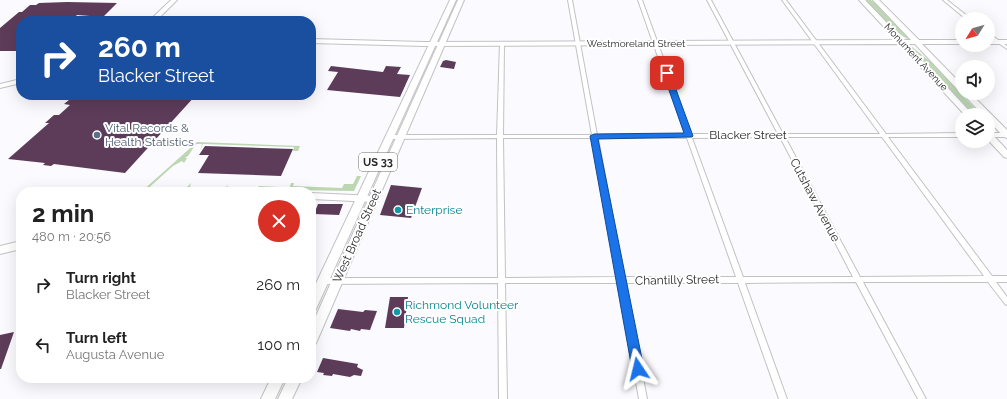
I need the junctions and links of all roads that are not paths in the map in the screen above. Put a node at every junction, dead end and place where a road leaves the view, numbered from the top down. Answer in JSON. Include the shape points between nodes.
{"nodes":[{"id":1,"x":174,"y":0,"type":"edge"},
{"id":2,"x":453,"y":0,"type":"edge"},
{"id":3,"x":461,"y":0,"type":"edge"},
{"id":4,"x":570,"y":0,"type":"edge"},
{"id":5,"x":640,"y":0,"type":"edge"},
{"id":6,"x":708,"y":0,"type":"edge"},
{"id":7,"x":784,"y":0,"type":"edge"},
{"id":8,"x":862,"y":0,"type":"edge"},
{"id":9,"x":876,"y":0,"type":"edge"},
{"id":10,"x":945,"y":0,"type":"edge"},
{"id":11,"x":960,"y":12,"type":"edge"},
{"id":12,"x":157,"y":16,"type":"edge"},
{"id":13,"x":995,"y":39,"type":"edge"},
{"id":14,"x":316,"y":41,"type":"edge"},
{"id":15,"x":955,"y":42,"type":"edge"},
{"id":16,"x":995,"y":42,"type":"edge"},
{"id":17,"x":999,"y":42,"type":"junction"},
{"id":18,"x":1007,"y":42,"type":"edge"},
{"id":19,"x":502,"y":43,"type":"junction"},
{"id":20,"x":579,"y":43,"type":"junction"},
{"id":21,"x":656,"y":43,"type":"junction"},
{"id":22,"x":733,"y":43,"type":"junction"},
{"id":23,"x":817,"y":43,"type":"junction"},
{"id":24,"x":902,"y":43,"type":"junction"},
{"id":25,"x":917,"y":43,"type":"junction"},
{"id":26,"x":437,"y":44,"type":"junction"},
{"id":27,"x":1007,"y":49,"type":"edge"},
{"id":28,"x":955,"y":82,"type":"edge"},
{"id":29,"x":16,"y":83,"type":"edge"},
{"id":30,"x":0,"y":86,"type":"edge"},
{"id":31,"x":973,"y":100,"type":"edge"},
{"id":32,"x":962,"y":108,"type":"edge"},
{"id":33,"x":981,"y":108,"type":"edge"},
{"id":34,"x":995,"y":122,"type":"edge"},
{"id":35,"x":781,"y":135,"type":"junction"},
{"id":36,"x":955,"y":135,"type":"edge"},
{"id":37,"x":995,"y":135,"type":"edge"},
{"id":38,"x":1007,"y":135,"type":"edge"},
{"id":39,"x":500,"y":136,"type":"junction"},
{"id":40,"x":594,"y":136,"type":"junction"},
{"id":41,"x":689,"y":136,"type":"junction"},
{"id":42,"x":885,"y":136,"type":"junction"},
{"id":43,"x":401,"y":137,"type":"junction"},
{"id":44,"x":390,"y":138,"type":"junction"},
{"id":45,"x":995,"y":143,"type":"edge"},
{"id":46,"x":1007,"y":156,"type":"edge"},
{"id":47,"x":316,"y":196,"type":"edge"},
{"id":48,"x":361,"y":199,"type":"junction"},
{"id":49,"x":374,"y":199,"type":"junction"},
{"id":50,"x":16,"y":246,"type":"edge"},
{"id":51,"x":0,"y":250,"type":"edge"},
{"id":52,"x":740,"y":279,"type":"junction"},
{"id":53,"x":858,"y":279,"type":"junction"},
{"id":54,"x":990,"y":279,"type":"junction"},
{"id":55,"x":1007,"y":279,"type":"edge"},
{"id":56,"x":622,"y":280,"type":"junction"},
{"id":57,"x":323,"y":281,"type":"junction"},
{"id":58,"x":337,"y":281,"type":"junction"},
{"id":59,"x":502,"y":281,"type":"junction"},
{"id":60,"x":316,"y":296,"type":"edge"},
{"id":61,"x":1007,"y":302,"type":"edge"},
{"id":62,"x":316,"y":329,"type":"edge"},
{"id":63,"x":276,"y":383,"type":"edge"},
{"id":64,"x":293,"y":383,"type":"edge"},
{"id":65,"x":268,"y":399,"type":"edge"},
{"id":66,"x":285,"y":399,"type":"edge"},
{"id":67,"x":503,"y":399,"type":"edge"},
{"id":68,"x":643,"y":399,"type":"edge"},
{"id":69,"x":783,"y":399,"type":"edge"},
{"id":70,"x":922,"y":399,"type":"edge"}],
"edges":[{"from":1,"to":12,"type":"street"},
{"from":2,"to":26,"type":"main road","name":"West Broad Street","number":"US 33"},
{"from":3,"to":26,"type":"main road","name":"West Broad Street","number":"US 33"},
{"from":4,"to":20,"type":"street"},
{"from":5,"to":21,"type":"street"},
{"from":6,"to":22,"type":"street","name":"Cutshaw Avenue"},
{"from":7,"to":23,"type":"street"},
{"from":8,"to":24,"type":"street","name":"Monument Avenue"},
{"from":9,"to":25,"type":"street","name":"Monument Avenue"},
{"from":10,"to":11,"type":"street"},
{"from":13,"to":17,"type":"street"},
{"from":14,"to":26,"type":"street","name":"Westmoreland Street"},
{"from":15,"to":25,"type":"street","name":"Westmoreland Street"},
{"from":16,"to":17,"type":"street"},
{"from":17,"to":18,"type":"street"},
{"from":17,"to":27,"type":"street"},
{"from":19,"to":20,"type":"street","name":"Westmoreland Street"},
{"from":19,"to":26,"type":"street","name":"Westmoreland Street"},
{"from":19,"to":39,"type":"street"},
{"from":20,"to":21,"type":"street","name":"Westmoreland Street"},
{"from":20,"to":40,"type":"street"},
{"from":21,"to":22,"type":"street","name":"Westmoreland Street"},
{"from":21,"to":41,"type":"street"},
{"from":22,"to":23,"type":"street","name":"Westmoreland Street"},
{"from":22,"to":35,"type":"street","name":"Cutshaw Avenue"},
{"from":23,"to":24,"type":"street","name":"Westmoreland Street"},
{"from":23,"to":42,"type":"street"},
{"from":24,"to":25,"type":"street","name":"Westmoreland Street"},
{"from":24,"to":32,"type":"street","name":"Monument Avenue"},
{"from":25,"to":28,"type":"street","name":"Monument Avenue"},
{"from":26,"to":43,"type":"main road","name":"West Broad Street","number":"US 33"},
{"from":26,"to":44,"type":"main road","name":"West Broad Street","number":"US 33"},
{"from":29,"to":30,"type":"street"},
{"from":31,"to":33,"type":"street","name":"Monument Avenue"},
{"from":34,"to":38,"type":"street","name":"Monument Avenue"},
{"from":35,"to":41,"type":"street","name":"Blacker Street"},
{"from":35,"to":42,"type":"street","name":"Blacker Street"},
{"from":35,"to":53,"type":"street","name":"Cutshaw Avenue"},
{"from":36,"to":42,"type":"street","name":"Blacker Street"},
{"from":37,"to":38,"type":"street"},
{"from":39,"to":40,"type":"street","name":"Blacker Street"},
{"from":39,"to":43,"type":"street","name":"Blacker Street"},
{"from":39,"to":59,"type":"street"},
{"from":40,"to":41,"type":"street","name":"Blacker Street"},
{"from":40,"to":56,"type":"street"},
{"from":41,"to":52,"type":"street"},
{"from":42,"to":54,"type":"street"},
{"from":43,"to":44,"type":"street","name":"Blacker Street"},
{"from":43,"to":49,"type":"main road","name":"West Broad Street","number":"US 33"},
{"from":44,"to":48,"type":"main road","name":"West Broad Street","number":"US 33"},
{"from":45,"to":46,"type":"street"},
{"from":47,"to":48,"type":"street"},
{"from":48,"to":49,"type":"street"},
{"from":48,"to":57,"type":"main road","name":"West Broad Street","number":"US 33"},
{"from":49,"to":58,"type":"main road","name":"West Broad Street","number":"US 33"},
{"from":50,"to":51,"type":"street"},
{"from":52,"to":53,"type":"street","name":"Chantilly Street"},
{"from":52,"to":56,"type":"street","name":"Chantilly Street"},
{"from":52,"to":69,"type":"street"},
{"from":53,"to":54,"type":"street","name":"Chantilly Street"},
{"from":53,"to":70,"type":"street","name":"Cutshaw Avenue"},
{"from":54,"to":55,"type":"street","name":"Chantilly Street"},
{"from":54,"to":61,"type":"street"},
{"from":56,"to":59,"type":"street","name":"Chantilly Street"},
{"from":56,"to":68,"type":"street"},
{"from":57,"to":58,"type":"street","name":"Chantilly Street"},
{"from":57,"to":60,"type":"main road","name":"West Broad Street","number":"US 33"},
{"from":58,"to":59,"type":"street","name":"Chantilly Street"},
{"from":58,"to":62,"type":"main road","name":"West Broad Street","number":"US 33"},
{"from":59,"to":67,"type":"street"},
{"from":63,"to":65,"type":"main road"},
{"from":64,"to":66,"type":"main road"}]}
